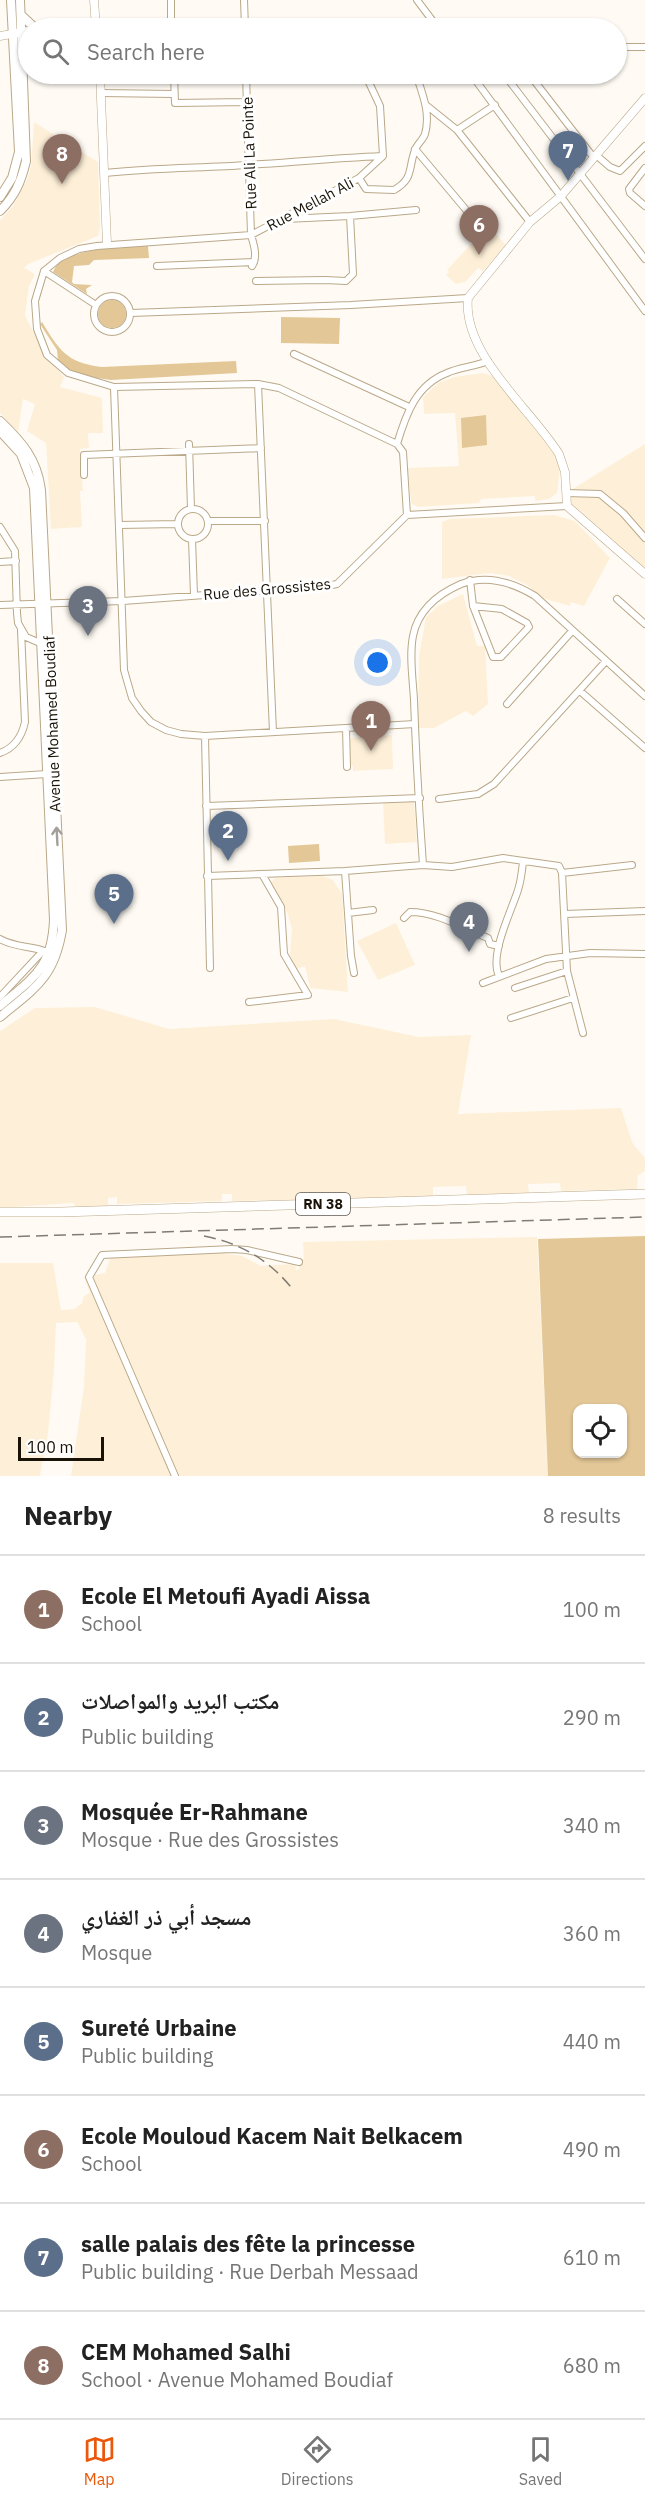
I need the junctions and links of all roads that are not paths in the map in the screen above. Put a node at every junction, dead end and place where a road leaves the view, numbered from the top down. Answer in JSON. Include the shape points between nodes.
{"nodes":[{"id":1,"x":10,"y":0,"type":"edge"},
{"id":2,"x":20,"y":0,"type":"edge"},
{"id":3,"x":94,"y":0,"type":"edge"},
{"id":4,"x":171,"y":0,"type":"edge"},
{"id":5,"x":244,"y":0,"type":"edge"},
{"id":6,"x":417,"y":0,"type":"edge"},
{"id":7,"x":21,"y":15,"type":"joint"},
{"id":8,"x":24,"y":18,"type":"edge"},
{"id":9,"x":95,"y":18,"type":"edge"},
{"id":10,"x":171,"y":18,"type":"edge"},
{"id":11,"x":245,"y":18,"type":"edge"},
{"id":12,"x":430,"y":18,"type":"edge"},
{"id":13,"x":18,"y":25,"type":"edge"},
{"id":14,"x":18,"y":35,"type":"edge"},
{"id":15,"x":0,"y":36,"type":"edge"},
{"id":16,"x":627,"y":47,"type":"edge"},
{"id":17,"x":645,"y":47,"type":"edge"},
{"id":18,"x":20,"y":84,"type":"edge"},
{"id":19,"x":22,"y":84,"type":"edge"},
{"id":20,"x":101,"y":84,"type":"edge"},
{"id":21,"x":174,"y":84,"type":"edge"},
{"id":22,"x":246,"y":84,"type":"edge"},
{"id":23,"x":370,"y":84,"type":"edge"},
{"id":24,"x":419,"y":84,"type":"edge"},
{"id":25,"x":479,"y":84,"type":"edge"},
{"id":26,"x":512,"y":84,"type":"edge"},
{"id":27,"x":537,"y":84,"type":"edge"},
{"id":28,"x":101,"y":93,"type":"junction"},
{"id":29,"x":174,"y":94,"type":"junction"},
{"id":30,"x":645,"y":98,"type":"edge"},
{"id":31,"x":247,"y":102,"type":"junction"},
{"id":32,"x":426,"y":105,"type":"junction"},
{"id":33,"x":495,"y":105,"type":"junction"},
{"id":34,"x":457,"y":130,"type":"junction"},
{"id":35,"x":645,"y":146,"type":"edge"},
{"id":36,"x":415,"y":149,"type":"junction"},
{"id":37,"x":383,"y":156,"type":"junction"},
{"id":38,"x":595,"y":156,"type":"junction"},
{"id":39,"x":249,"y":165,"type":"junction"},
{"id":40,"x":645,"y":168,"type":"edge"},
{"id":41,"x":105,"y":172,"type":"junction"},
{"id":42,"x":580,"y":174,"type":"junction"},
{"id":43,"x":359,"y":178,"type":"junction"},
{"id":44,"x":561,"y":196,"type":"junction"},
{"id":45,"x":0,"y":197,"type":"edge"},
{"id":46,"x":645,"y":206,"type":"edge"},
{"id":47,"x":416,"y":210,"type":"dead end"},
{"id":48,"x":0,"y":211,"type":"edge"},
{"id":49,"x":467,"y":211,"type":"dead end"},
{"id":50,"x":350,"y":216,"type":"junction"},
{"id":51,"x":280,"y":219,"type":"junction"},
{"id":52,"x":530,"y":222,"type":"junction"},
{"id":53,"x":251,"y":235,"type":"junction"},
{"id":54,"x":107,"y":244,"type":"junction"},
{"id":55,"x":645,"y":259,"type":"edge"},
{"id":56,"x":157,"y":266,"type":"dead end"},
{"id":57,"x":44,"y":272,"type":"junction"},
{"id":58,"x":256,"y":281,"type":"dead end"},
{"id":59,"x":468,"y":298,"type":"junction"},
{"id":60,"x":96,"y":305,"type":"junction"},
{"id":61,"x":645,"y":311,"type":"edge"},
{"id":62,"x":131,"y":313,"type":"junction"},
{"id":63,"x":294,"y":354,"type":"dead end"},
{"id":64,"x":488,"y":361,"type":"junction"},
{"id":65,"x":258,"y":384,"type":"junction"},
{"id":66,"x":114,"y":387,"type":"junction"},
{"id":67,"x":410,"y":407,"type":"junction"},
{"id":68,"x":0,"y":421,"type":"edge"},
{"id":69,"x":0,"y":431,"type":"edge"},
{"id":70,"x":189,"y":444,"type":"dead end"},
{"id":71,"x":398,"y":444,"type":"junction"},
{"id":72,"x":261,"y":448,"type":"junction"},
{"id":73,"x":188,"y":452,"type":"junction"},
{"id":74,"x":115,"y":455,"type":"junction"},
{"id":75,"x":84,"y":475,"type":"dead end"},
{"id":76,"x":566,"y":493,"type":"junction"},
{"id":77,"x":567,"y":506,"type":"junction"},
{"id":78,"x":191,"y":508,"type":"junction"},
{"id":79,"x":407,"y":515,"type":"junction"},
{"id":80,"x":208,"y":521,"type":"junction"},
{"id":81,"x":265,"y":521,"type":"junction"},
{"id":82,"x":119,"y":525,"type":"junction"},
{"id":83,"x":178,"y":525,"type":"junction"},
{"id":84,"x":0,"y":526,"type":"edge"},
{"id":85,"x":645,"y":538,"type":"edge"},
{"id":86,"x":192,"y":539,"type":"junction"},
{"id":87,"x":16,"y":561,"type":"junction"},
{"id":88,"x":0,"y":562,"type":"edge"},
{"id":89,"x":645,"y":574,"type":"edge"},
{"id":90,"x":470,"y":580,"type":"junction"},
{"id":91,"x":268,"y":591,"type":"junction"},
{"id":92,"x":194,"y":595,"type":"junction"},
{"id":93,"x":617,"y":599,"type":"dead end"},
{"id":94,"x":123,"y":601,"type":"junction"},
{"id":95,"x":43,"y":604,"type":"junction"},
{"id":96,"x":0,"y":605,"type":"edge"},
{"id":97,"x":16,"y":605,"type":"junction"},
{"id":98,"x":473,"y":606,"type":"junction"},
{"id":99,"x":645,"y":624,"type":"edge"},
{"id":100,"x":21,"y":630,"type":"junction"},
{"id":101,"x":572,"y":631,"type":"junction"},
{"id":102,"x":40,"y":643,"type":"junction"},
{"id":103,"x":606,"y":661,"type":"junction"},
{"id":104,"x":580,"y":691,"type":"junction"},
{"id":105,"x":645,"y":696,"type":"edge"},
{"id":106,"x":507,"y":704,"type":"dead end"},
{"id":107,"x":415,"y":724,"type":"junction"},
{"id":108,"x":346,"y":728,"type":"junction"},
{"id":109,"x":273,"y":732,"type":"junction"},
{"id":110,"x":205,"y":736,"type":"junction"},
{"id":111,"x":645,"y":748,"type":"edge"},
{"id":112,"x":0,"y":753,"type":"edge"},
{"id":113,"x":347,"y":767,"type":"dead end"},
{"id":114,"x":47,"y":774,"type":"junction"},
{"id":115,"x":0,"y":777,"type":"edge"},
{"id":116,"x":420,"y":798,"type":"junction"},
{"id":117,"x":439,"y":799,"type":"dead end"},
{"id":118,"x":206,"y":806,"type":"junction"},
{"id":119,"x":523,"y":862,"type":"junction"},
{"id":120,"x":632,"y":865,"type":"dead end"},
{"id":121,"x":423,"y":866,"type":"junction"},
{"id":122,"x":345,"y":871,"type":"junction"},
{"id":123,"x":562,"y":873,"type":"junction"},
{"id":124,"x":262,"y":874,"type":"junction"},
{"id":125,"x":207,"y":876,"type":"junction"},
{"id":126,"x":373,"y":910,"type":"dead end"},
{"id":127,"x":645,"y":911,"type":"edge"},
{"id":128,"x":348,"y":913,"type":"junction"},
{"id":129,"x":565,"y":914,"type":"junction"},
{"id":130,"x":404,"y":918,"type":"dead end"},
{"id":131,"x":0,"y":939,"type":"edge"},
{"id":132,"x":499,"y":946,"type":"junction"},
{"id":133,"x":52,"y":951,"type":"junction"},
{"id":134,"x":645,"y":954,"type":"edge"},
{"id":135,"x":568,"y":955,"type":"junction"},
{"id":136,"x":210,"y":968,"type":"dead end"},
{"id":137,"x":567,"y":971,"type":"junction"},
{"id":138,"x":354,"y":973,"type":"dead end"},
{"id":139,"x":499,"y":976,"type":"junction"},
{"id":140,"x":483,"y":983,"type":"dead end"},
{"id":141,"x":515,"y":988,"type":"dead end"},
{"id":142,"x":0,"y":997,"type":"edge"},
{"id":143,"x":573,"y":998,"type":"junction"},
{"id":144,"x":249,"y":1002,"type":"dead end"},
{"id":145,"x":0,"y":1006,"type":"edge"},
{"id":146,"x":0,"y":1017,"type":"edge"},
{"id":147,"x":511,"y":1018,"type":"dead end"},
{"id":148,"x":582,"y":1033,"type":"dead end"},
{"id":149,"x":645,"y":1194,"type":"edge"},
{"id":150,"x":614,"y":1198,"type":"junction"},
{"id":151,"x":645,"y":1200,"type":"edge"},
{"id":152,"x":0,"y":1212,"type":"edge"},
{"id":153,"x":0,"y":1217,"type":"edge"},
{"id":154,"x":299,"y":1262,"type":"dead end"},
{"id":155,"x":175,"y":1476,"type":"edge"}],
"edges":[{"from":1,"to":13,"type":"main road"},
{"from":2,"to":7,"type":"main road"},
{"from":3,"to":9,"type":"street"},
{"from":4,"to":10,"type":"street"},
{"from":5,"to":11,"type":"street"},
{"from":6,"to":12,"type":"street"},
{"from":7,"to":8,"type":"main road"},
{"from":14,"to":15,"type":"street"},
{"from":16,"to":17,"type":"street"},
{"from":18,"to":45,"type":"main road","via":[[19,152],[12,178]]},
{"from":19,"to":48,"type":"main road","via":[[26,161],[20,185]]},
{"from":20,"to":28,"type":"street"},
{"from":21,"to":29,"type":"street"},
{"from":22,"to":31,"type":"street","name":"Rue Ali La Pointe"},
{"from":23,"to":37,"type":"street","via":[[380,106]]},
{"from":24,"to":32,"type":"street"},
{"from":25,"to":33,"type":"street"},
{"from":26,"to":42,"type":"street"},
{"from":27,"to":38,"type":"street"},
{"from":28,"to":29,"type":"street"},
{"from":28,"to":41,"type":"street"},
{"from":29,"to":31,"type":"street","via":[[175,103]]},
{"from":30,"to":38,"type":"street"},
{"from":31,"to":39,"type":"street","name":"Rue Ali La Pointe"},
{"from":32,"to":34,"type":"street"},
{"from":32,"to":36,"type":"street","via":[[424,136]]},
{"from":33,"to":34,"type":"street"},
{"from":33,"to":44,"type":"street"},
{"from":34,"to":52,"type":"street"},
{"from":35,"to":38,"type":"street","via":[[620,171]]},
{"from":36,"to":43,"type":"street","via":[[409,178],[394,190],[366,189]]},
{"from":36,"to":49,"type":"street"},
{"from":37,"to":39,"type":"street"},
{"from":37,"to":43,"type":"street","name":"Rue Mellah Ali"},
{"from":38,"to":42,"type":"street"},
{"from":39,"to":41,"type":"street"},
{"from":39,"to":53,"type":"street","name":"Rue Ali La Pointe"},
{"from":40,"to":46,"type":"street","via":[[629,189]]},
{"from":41,"to":54,"type":"street"},
{"from":42,"to":44,"type":"street"},
{"from":42,"to":55,"type":"street"},
{"from":43,"to":51,"type":"street","name":"Rue Mellah Ali"},
{"from":44,"to":52,"type":"street"},
{"from":44,"to":61,"type":"street"},
{"from":47,"to":50,"type":"street"},
{"from":50,"to":51,"type":"street"},
{"from":50,"to":58,"type":"street","via":[[350,279]]},
{"from":51,"to":53,"type":"street","name":"Rue Mellah Ali"},
{"from":52,"to":59,"type":"street"},
{"from":53,"to":54,"type":"street"},
{"from":53,"to":56,"type":"street","name":"Rue Ali La Pointe","via":[[255,246],[253,264]]},
{"from":54,"to":57,"type":"street","via":[[79,249]]},
{"from":57,"to":60,"type":"street"},
{"from":57,"to":66,"type":"street","via":[[35,313],[47,355],[68,373]]},
{"from":59,"to":62,"type":"street"},
{"from":59,"to":64,"type":"street","via":[[472,330]]},
{"from":60,"to":62,"type":"street","via":[[105,297],[118,297],[128,304]]},
{"from":60,"to":62,"type":"street","via":[[96,323],[111,333],[124,328]]},
{"from":63,"to":67,"type":"street"},
{"from":64,"to":67,"type":"street","via":[[434,380]]},
{"from":64,"to":76,"type":"street","via":[[559,454]]},
{"from":65,"to":66,"type":"street"},
{"from":65,"to":71,"type":"street","via":[[279,388]]},
{"from":65,"to":72,"type":"street"},
{"from":66,"to":74,"type":"street"},
{"from":67,"to":71,"type":"street"},
{"from":68,"to":95,"type":"main road","name":"Avenue Mohamed Boudiaf","via":[[25,446],[40,477]]},
{"from":69,"to":95,"type":"main road","name":"Avenue Mohamed Boudiaf","via":[[21,454],[33,488]]},
{"from":70,"to":73,"type":"street"},
{"from":71,"to":79,"type":"street","via":[[403,452]]},
{"from":72,"to":73,"type":"street"},
{"from":72,"to":81,"type":"street"},
{"from":73,"to":74,"type":"street"},
{"from":73,"to":78,"type":"street"},
{"from":74,"to":75,"type":"street","via":[[84,455]]},
{"from":74,"to":82,"type":"street"},
{"from":76,"to":77,"type":"street"},
{"from":76,"to":85,"type":"street","via":[[600,494]]},
{"from":77,"to":79,"type":"street"},
{"from":77,"to":89,"type":"street"},
{"from":78,"to":80,"type":"street","via":[[202,511]]},
{"from":78,"to":83,"type":"street","via":[[183,512]]},
{"from":79,"to":91,"type":"street","name":"Rue des Grossistes","via":[[337,584]]},
{"from":80,"to":81,"type":"street"},
{"from":80,"to":86,"type":"street","via":[[206,532]]},
{"from":81,"to":91,"type":"street"},
{"from":82,"to":83,"type":"street"},
{"from":82,"to":94,"type":"street"},
{"from":83,"to":86,"type":"street","via":[[184,536]]},
{"from":84,"to":87,"type":"street","name":"Avenue Mohamed Boudiaf","via":[[15,551]]},
{"from":86,"to":92,"type":"street"},
{"from":87,"to":88,"type":"street"},
{"from":87,"to":97,"type":"street","name":"Avenue Mohamed Boudiaf"},
{"from":90,"to":98,"type":"street"},
{"from":90,"to":101,"type":"street","via":[[505,581],[521,587]]},
{"from":90,"to":107,"type":"street","via":[[434,600],[421,615],[413,636]]},
{"from":91,"to":92,"type":"street","name":"Rue des Grossistes"},
{"from":91,"to":109,"type":"street"},
{"from":92,"to":94,"type":"street","name":"Rue des Grossistes"},
{"from":93,"to":99,"type":"street"},
{"from":94,"to":95,"type":"street","name":"Rue des Grossistes"},
{"from":94,"to":110,"type":"street","via":[[124,670],[132,698],[151,722],[166,730]]},
{"from":95,"to":97,"type":"street","name":"Rue des Grossistes"},
{"from":95,"to":102,"type":"main road","name":"Avenue Mohamed Boudiaf"},
{"from":133,"to":95,"type":"main road","name":"Avenue Mohamed Boudiaf","one_way":true,"via":[[62,930]]},
{"from":96,"to":97,"type":"street","name":"Rue des Grossistes"},
{"from":97,"to":100,"type":"street","name":"Avenue Mohamed Boudiaf"},
{"from":98,"to":98,"type":"street","via":[[493,657],[501,657],[529,627],[527,622],[502,609]]},
{"from":100,"to":102,"type":"street","name":"Avenue Mohamed Boudiaf","via":[[28,639]]},
{"from":100,"to":112,"type":"street","via":[[26,722],[15,743]]},
{"from":101,"to":103,"type":"street"},
{"from":101,"to":106,"type":"street"},
{"from":102,"to":114,"type":"main road","name":"Avenue Mohamed Boudiaf"},
{"from":103,"to":104,"type":"street"},
{"from":103,"to":105,"type":"street"},
{"from":104,"to":111,"type":"street"},
{"from":104,"to":117,"type":"street","via":[[494,784],[478,794]]},
{"from":107,"to":108,"type":"street"},
{"from":107,"to":116,"type":"street"},
{"from":108,"to":109,"type":"street"},
{"from":108,"to":113,"type":"street"},
{"from":109,"to":110,"type":"street"},
{"from":110,"to":118,"type":"street"},
{"from":114,"to":115,"type":"street"},
{"from":114,"to":133,"type":"main road","name":"Avenue Mohamed Boudiaf"},
{"from":116,"to":118,"type":"street"},
{"from":116,"to":121,"type":"street"},
{"from":118,"to":125,"type":"street"},
{"from":119,"to":121,"type":"street","via":[[502,858],[452,867]]},
{"from":119,"to":123,"type":"street","via":[[560,866]]},
{"from":119,"to":132,"type":"street","via":[[519,889]]},
{"from":120,"to":123,"type":"street"},
{"from":121,"to":122,"type":"street"},
{"from":122,"to":124,"type":"street"},
{"from":122,"to":128,"type":"street"},
{"from":123,"to":129,"type":"street"},
{"from":124,"to":125,"type":"street"},
{"from":124,"to":144,"type":"street","via":[[281,907],[284,954],[308,995]]},
{"from":125,"to":136,"type":"street"},
{"from":126,"to":128,"type":"street"},
{"from":127,"to":129,"type":"street"},
{"from":128,"to":138,"type":"street"},
{"from":129,"to":135,"type":"street"},
{"from":130,"to":132,"type":"street","via":[[410,912],[441,918]]},
{"from":131,"to":133,"type":"street"},
{"from":132,"to":139,"type":"street","via":[[495,968]]},
{"from":133,"to":142,"type":"street","via":[[41,953]]},
{"from":133,"to":145,"type":"main road","name":"Avenue Mohamed Boudiaf","via":[[31,980]]},
{"from":133,"to":146,"type":"main road","name":"Avenue Mohamed Boudiaf","via":[[48,974]]},
{"from":134,"to":135,"type":"street"},
{"from":135,"to":137,"type":"street"},
{"from":135,"to":139,"type":"street"},
{"from":137,"to":141,"type":"street"},
{"from":137,"to":143,"type":"street"},
{"from":139,"to":140,"type":"street"},
{"from":143,"to":147,"type":"street"},
{"from":143,"to":148,"type":"street"},
{"from":149,"to":150,"type":"main road","number":"RN 38"},
{"from":150,"to":151,"type":"main road","number":"RN 38"},
{"from":150,"to":152,"type":"main road","number":"RN 38"},
{"from":150,"to":153,"type":"main road","number":"RN 38"},
{"from":154,"to":155,"type":"street","via":[[232,1249],[102,1255],[89,1277]]}]}
